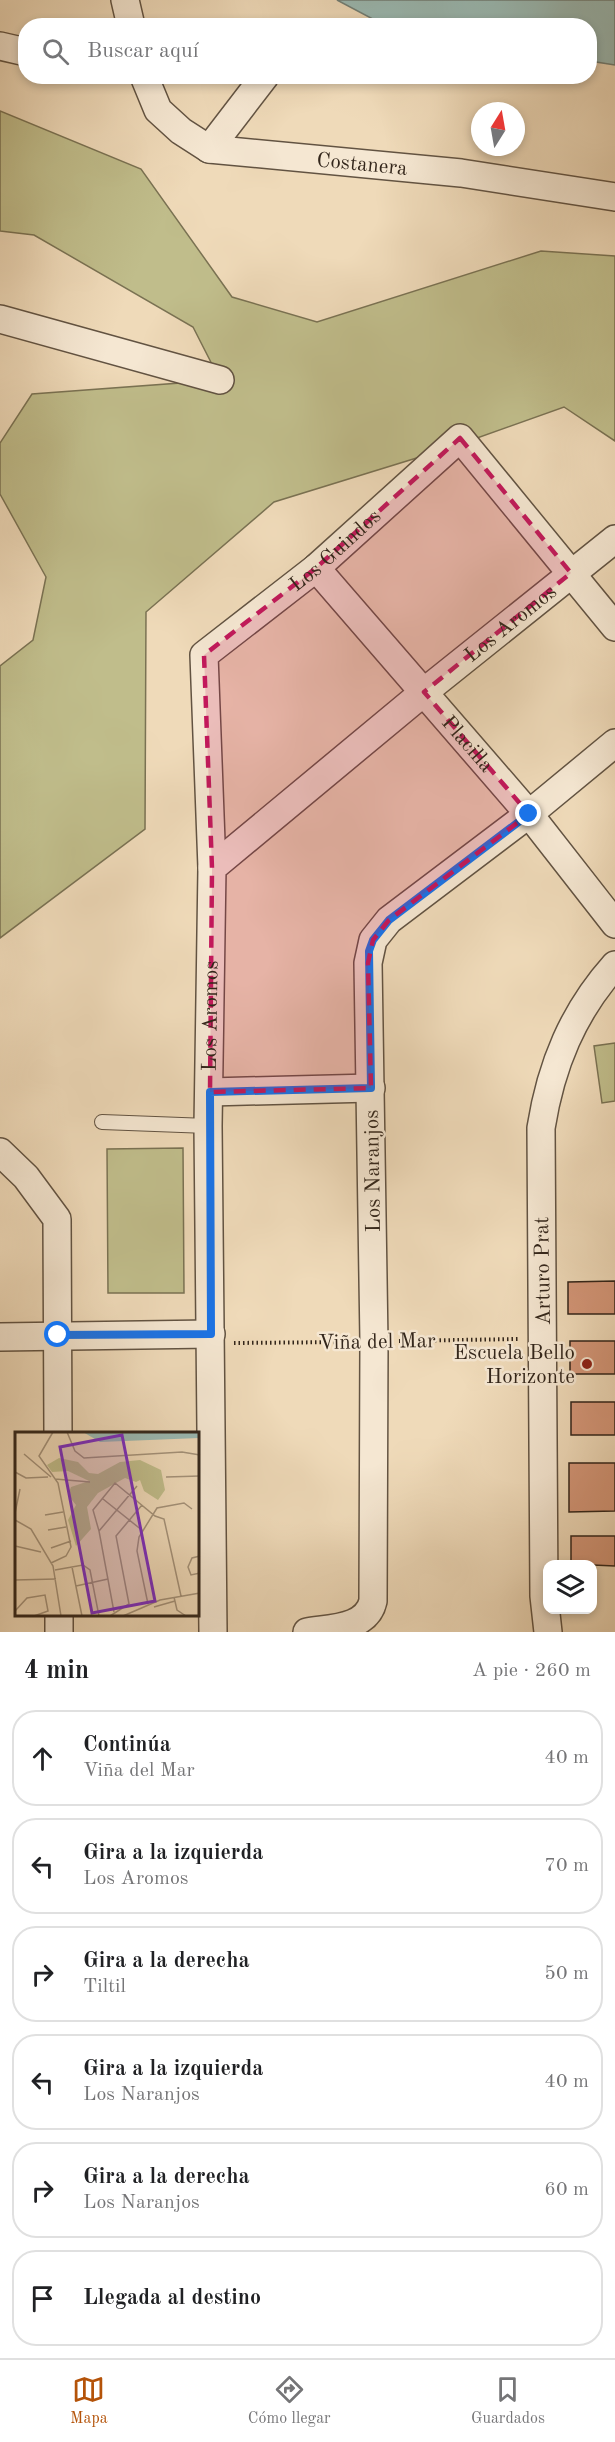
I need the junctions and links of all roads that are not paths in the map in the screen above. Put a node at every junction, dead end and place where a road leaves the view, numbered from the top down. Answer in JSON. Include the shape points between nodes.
{"nodes":[{"id":1,"x":125,"y":0,"type":"edge"},
{"id":2,"x":129,"y":18,"type":"edge"},
{"id":3,"x":0,"y":46,"type":"edge"},
{"id":4,"x":18,"y":50,"type":"edge"},
{"id":5,"x":147,"y":84,"type":"edge"},
{"id":6,"x":259,"y":84,"type":"edge"},
{"id":7,"x":209,"y":149,"type":"junction"},
{"id":8,"x":615,"y":197,"type":"edge"},
{"id":9,"x":0,"y":319,"type":"edge"},
{"id":10,"x":220,"y":380,"type":"dead end"},
{"id":11,"x":615,"y":539,"type":"edge"},
{"id":12,"x":316,"y":568,"type":"junction"},
{"id":13,"x":571,"y":573,"type":"junction"},
{"id":14,"x":615,"y":627,"type":"edge"},
{"id":15,"x":204,"y":655,"type":"joint"},
{"id":16,"x":424,"y":692,"type":"junction"},
{"id":17,"x":615,"y":743,"type":"edge"},
{"id":18,"x":529,"y":814,"type":"junction"},
{"id":19,"x":212,"y":867,"type":"junction"},
{"id":20,"x":615,"y":924,"type":"edge"},
{"id":21,"x":615,"y":965,"type":"edge"},
{"id":22,"x":371,"y":1088,"type":"junction"},
{"id":23,"x":210,"y":1092,"type":"junction"},
{"id":24,"x":102,"y":1122,"type":"dead end"},
{"id":25,"x":208,"y":1126,"type":"junction"},
{"id":26,"x":0,"y":1152,"type":"edge"},
{"id":27,"x":58,"y":1335,"type":"junction"},
{"id":28,"x":0,"y":1337,"type":"edge"},
{"id":29,"x":211,"y":1338,"type":"junction"},
{"id":30,"x":58,"y":1432,"type":"edge"},
{"id":31,"x":213,"y":1632,"type":"edge"},
{"id":32,"x":307,"y":1632,"type":"edge"},
{"id":33,"x":548,"y":1632,"type":"edge"}],
"edges":[{"from":1,"to":2,"type":"street"},
{"from":3,"to":4,"type":"street"},
{"from":5,"to":7,"type":"street","name":"Costanera","via":[[158,110]]},
{"from":6,"to":7,"type":"street"},
{"from":7,"to":8,"type":"street","name":"Costanera","via":[[461,173]]},
{"from":9,"to":10,"type":"street"},
{"from":11,"to":13,"type":"street","name":"Los Aromos"},
{"from":12,"to":13,"type":"street","name":"Los Guindos","via":[[460,438]]},
{"from":12,"to":15,"type":"street","name":"Los Guindos"},
{"from":12,"to":16,"type":"street","name":"Placilla"},
{"from":13,"to":14,"type":"street"},
{"from":13,"to":16,"type":"street","name":"Los Aromos"},
{"from":15,"to":19,"type":"street","name":"Los Aromos"},
{"from":16,"to":18,"type":"street","name":"Placilla"},
{"from":16,"to":19,"type":"street","name":"Los Aromos"},
{"from":17,"to":18,"type":"street","name":"Los Naranjos"},
{"from":18,"to":20,"type":"street","name":"Placilla"},
{"from":18,"to":22,"type":"street","name":"Los Naranjos","via":[[389,920],[373,940],[368,963]]},
{"from":19,"to":23,"type":"street","name":"Los Aromos"},
{"from":21,"to":33,"type":"street","name":"Arturo Prat","via":[[573,1024],[552,1074],[540,1155],[544,1596]]},
{"from":22,"to":23,"type":"street"},
{"from":22,"to":32,"type":"street","name":"Los Naranjos","via":[[373,1601],[368,1615],[357,1622]]},
{"from":23,"to":25,"type":"street","name":"Los Aromos"},
{"from":24,"to":25,"type":"lane"},
{"from":25,"to":29,"type":"street","name":"Los Aromos"},
{"from":26,"to":27,"type":"street","via":[[26,1177],[57,1219]]},
{"from":27,"to":28,"type":"street"},
{"from":27,"to":29,"type":"street"},
{"from":27,"to":30,"type":"street"},
{"from":29,"to":31,"type":"street","name":"Los Aromos"}]}
